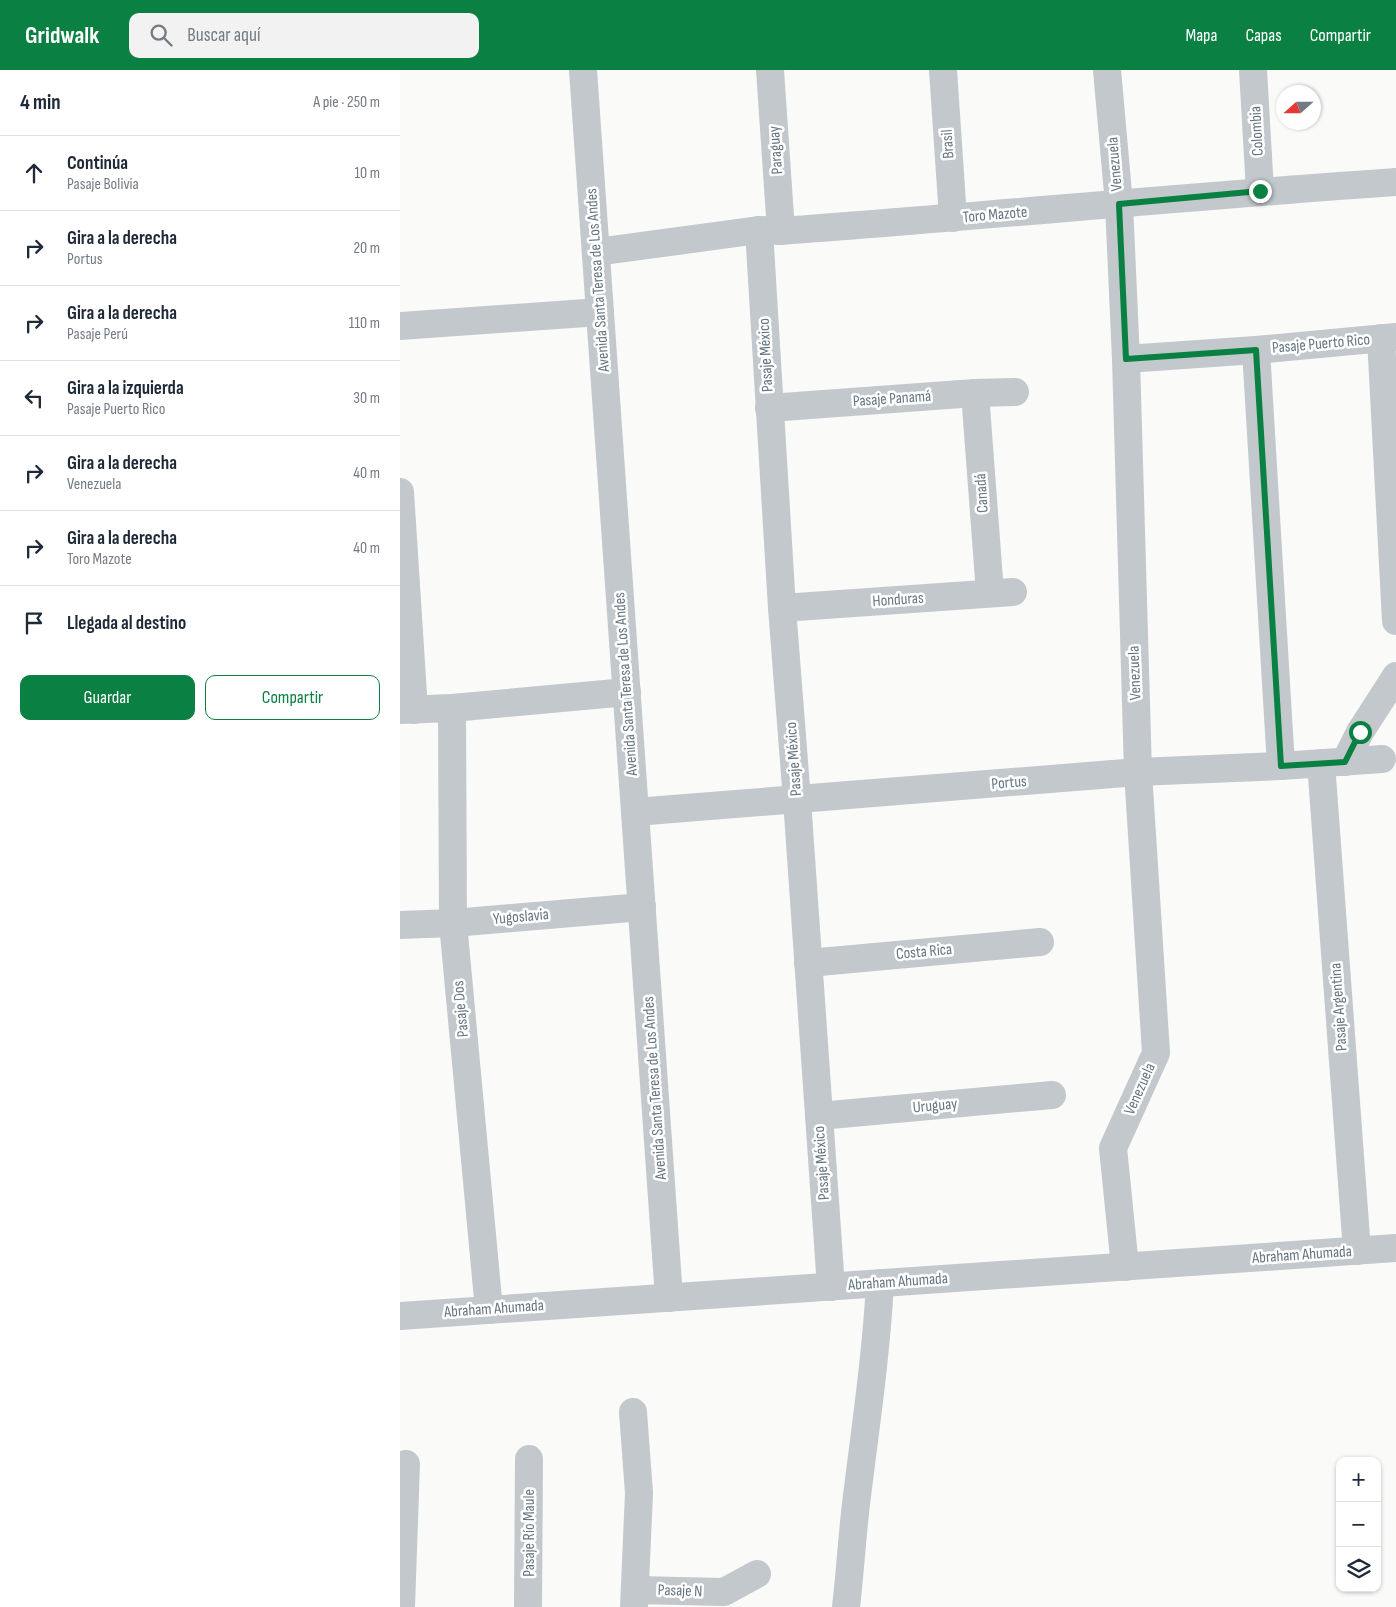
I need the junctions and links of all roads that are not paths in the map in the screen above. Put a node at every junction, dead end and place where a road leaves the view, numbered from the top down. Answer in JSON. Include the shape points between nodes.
{"nodes":[{"id":1,"x":583,"y":70,"type":"edge"},
{"id":2,"x":770,"y":70,"type":"edge"},
{"id":3,"x":943,"y":70,"type":"edge"},
{"id":4,"x":1108,"y":70,"type":"edge"},
{"id":5,"x":1253,"y":70,"type":"edge"},
{"id":6,"x":1396,"y":182,"type":"edge"},
{"id":7,"x":1260,"y":191,"type":"junction"},
{"id":8,"x":1119,"y":204,"type":"junction"},
{"id":9,"x":953,"y":218,"type":"junction"},
{"id":10,"x":770,"y":230,"type":"junction"},
{"id":11,"x":596,"y":252,"type":"junction"},
{"id":12,"x":600,"y":312,"type":"junction"},
{"id":13,"x":400,"y":326,"type":"edge"},
{"id":14,"x":1389,"y":338,"type":"edge"},
{"id":15,"x":1256,"y":350,"type":"junction"},
{"id":16,"x":1126,"y":359,"type":"junction"},
{"id":17,"x":1015,"y":392,"type":"dead end"},
{"id":18,"x":975,"y":393,"type":"junction"},
{"id":19,"x":769,"y":408,"type":"junction"},
{"id":20,"x":400,"y":492,"type":"edge"},
{"id":21,"x":1002,"y":593,"type":"joint"},
{"id":22,"x":782,"y":608,"type":"junction"},
{"id":23,"x":1396,"y":621,"type":"edge"},
{"id":24,"x":1396,"y":676,"type":"edge"},
{"id":25,"x":627,"y":692,"type":"junction"},
{"id":26,"x":452,"y":708,"type":"junction"},
{"id":27,"x":407,"y":710,"type":"edge"},
{"id":28,"x":1382,"y":759,"type":"dead end"},
{"id":29,"x":1333,"y":763,"type":"junction"},
{"id":30,"x":1281,"y":766,"type":"junction"},
{"id":31,"x":1138,"y":772,"type":"junction"},
{"id":32,"x":797,"y":800,"type":"junction"},
{"id":33,"x":635,"y":812,"type":"junction"},
{"id":34,"x":642,"y":907,"type":"junction"},
{"id":35,"x":453,"y":923,"type":"junction"},
{"id":36,"x":400,"y":925,"type":"edge"},
{"id":37,"x":1040,"y":942,"type":"dead end"},
{"id":38,"x":808,"y":963,"type":"junction"},
{"id":39,"x":1052,"y":1095,"type":"dead end"},
{"id":40,"x":819,"y":1116,"type":"junction"},
{"id":41,"x":1396,"y":1248,"type":"edge"},
{"id":42,"x":1357,"y":1252,"type":"junction"},
{"id":43,"x":1124,"y":1267,"type":"junction"},
{"id":44,"x":880,"y":1283,"type":"junction"},
{"id":45,"x":831,"y":1287,"type":"junction"},
{"id":46,"x":669,"y":1298,"type":"junction"},
{"id":47,"x":489,"y":1310,"type":"junction"},
{"id":48,"x":400,"y":1316,"type":"edge"},
{"id":49,"x":633,"y":1412,"type":"dead end"},
{"id":50,"x":529,"y":1459,"type":"dead end"},
{"id":51,"x":406,"y":1464,"type":"dead end"},
{"id":52,"x":757,"y":1574,"type":"dead end"},
{"id":53,"x":635,"y":1598,"type":"edge"},
{"id":54,"x":401,"y":1607,"type":"edge"},
{"id":55,"x":528,"y":1607,"type":"edge"},
{"id":56,"x":846,"y":1607,"type":"edge"}],
"edges":[{"from":1,"to":11,"type":"street","name":"Avenida Santa Teresa de Los Andes"},
{"from":2,"to":10,"type":"street","name":"Paraguay"},
{"from":3,"to":9,"type":"street","name":"Brasil"},
{"from":4,"to":8,"type":"street","name":"Venezuela"},
{"from":5,"to":7,"type":"street","name":"Colombia"},
{"from":6,"to":7,"type":"street","name":"Toro Mazote"},
{"from":7,"to":8,"type":"street","name":"Toro Mazote"},
{"from":8,"to":9,"type":"street","name":"Toro Mazote"},
{"from":8,"to":16,"type":"street","name":"Venezuela"},
{"from":9,"to":10,"type":"street","name":"Toro Mazote"},
{"from":10,"to":11,"type":"street","name":"Toro Mazote"},
{"from":10,"to":19,"type":"street","name":"Pasaje México"},
{"from":11,"to":12,"type":"street","name":"Avenida Santa Teresa de Los Andes"},
{"from":12,"to":13,"type":"street"},
{"from":12,"to":25,"type":"street","name":"Avenida Santa Teresa de Los Andes"},
{"from":14,"to":15,"type":"street","name":"Pasaje Puerto Rico"},
{"from":14,"to":23,"type":"street"},
{"from":15,"to":16,"type":"street","name":"Pasaje Puerto Rico"},
{"from":15,"to":30,"type":"street"},
{"from":16,"to":31,"type":"street","name":"Venezuela"},
{"from":17,"to":18,"type":"street","name":"Pasaje Panamá"},
{"from":18,"to":19,"type":"street","name":"Pasaje Panamá"},
{"from":18,"to":21,"type":"street","name":"Canadá"},
{"from":19,"to":22,"type":"street","name":"Pasaje México"},
{"from":20,"to":27,"type":"street"},
{"from":21,"to":22,"type":"street","name":"Honduras"},
{"from":22,"to":32,"type":"street","name":"Pasaje México"},
{"from":24,"to":29,"type":"street","via":[[1360,732]]},
{"from":25,"to":26,"type":"street"},
{"from":25,"to":33,"type":"street","name":"Avenida Santa Teresa de Los Andes"},
{"from":26,"to":27,"type":"street"},
{"from":26,"to":35,"type":"street","name":"Pasaje Dos"},
{"from":28,"to":29,"type":"street","name":"Portus"},
{"from":29,"to":30,"type":"street","name":"Portus"},
{"from":29,"to":42,"type":"street","name":"Pasaje Argentina"},
{"from":30,"to":31,"type":"street","name":"Portus"},
{"from":31,"to":32,"type":"street","name":"Portus"},
{"from":31,"to":43,"type":"street","name":"Venezuela","via":[[1156,1053],[1113,1148]]},
{"from":32,"to":33,"type":"street","name":"Portus"},
{"from":32,"to":38,"type":"street","name":"Pasaje México"},
{"from":33,"to":34,"type":"street","name":"Avenida Santa Teresa de Los Andes"},
{"from":34,"to":35,"type":"street","name":"Yugoslavia"},
{"from":34,"to":46,"type":"street","name":"Avenida Santa Teresa de Los Andes"},
{"from":35,"to":36,"type":"street","name":"Yugoslavia"},
{"from":35,"to":47,"type":"street","name":"Pasaje Dos"},
{"from":37,"to":38,"type":"street","name":"Costa Rica"},
{"from":38,"to":40,"type":"street","name":"Pasaje México"},
{"from":39,"to":40,"type":"street","name":"Uruguay"},
{"from":40,"to":45,"type":"street","name":"Pasaje México"},
{"from":41,"to":42,"type":"street","name":"Abraham Ahumada"},
{"from":42,"to":43,"type":"street","name":"Abraham Ahumada"},
{"from":43,"to":44,"type":"street","name":"Abraham Ahumada"},
{"from":44,"to":45,"type":"street","name":"Abraham Ahumada"},
{"from":44,"to":56,"type":"street"},
{"from":45,"to":46,"type":"street","name":"Abraham Ahumada"},
{"from":46,"to":47,"type":"street","name":"Abraham Ahumada"},
{"from":47,"to":48,"type":"street","name":"Abraham Ahumada"},
{"from":49,"to":53,"type":"street","via":[[639,1493]]},
{"from":50,"to":55,"type":"street","name":"Pasaje Río Maule"},
{"from":51,"to":54,"type":"street"},
{"from":52,"to":53,"type":"street","name":"Pasaje N","via":[[724,1592]]}]}
